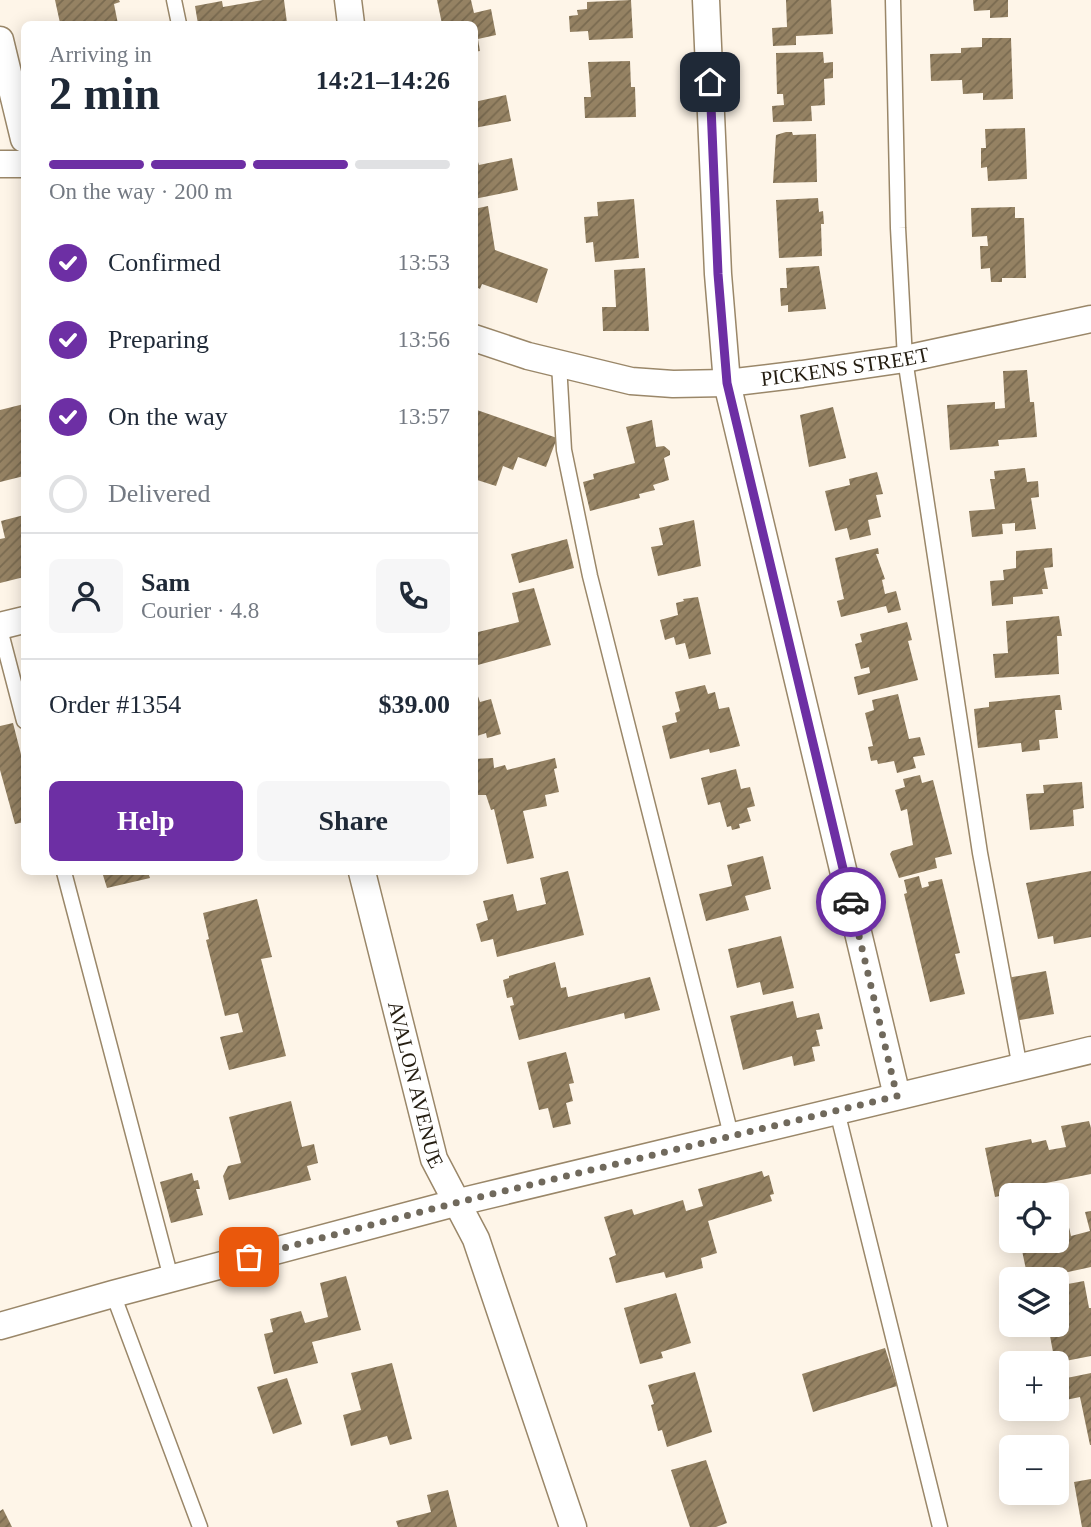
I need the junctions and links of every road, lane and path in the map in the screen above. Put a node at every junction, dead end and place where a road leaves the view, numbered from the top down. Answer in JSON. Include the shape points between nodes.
{"nodes":[{"id":1,"x":174,"y":0,"type":"edge"},
{"id":2,"x":348,"y":0,"type":"edge"},
{"id":3,"x":706,"y":0,"type":"edge"},
{"id":4,"x":893,"y":0,"type":"edge"},
{"id":5,"x":178,"y":21,"type":"edge"},
{"id":6,"x":351,"y":21,"type":"edge"},
{"id":7,"x":0,"y":40,"type":"edge"},
{"id":8,"x":21,"y":127,"type":"edge"},
{"id":9,"x":0,"y":164,"type":"edge"},
{"id":10,"x":21,"y":164,"type":"edge"},
{"id":11,"x":1091,"y":319,"type":"edge"},
{"id":12,"x":478,"y":339,"type":"edge"},
{"id":13,"x":905,"y":359,"type":"junction"},
{"id":14,"x":559,"y":363,"type":"junction"},
{"id":15,"x":727,"y":383,"type":"junction"},
{"id":16,"x":21,"y":621,"type":"edge"},
{"id":17,"x":0,"y":627,"type":"edge"},
{"id":18,"x":21,"y":710,"type":"edge"},
{"id":19,"x":65,"y":875,"type":"edge"},
{"id":20,"x":363,"y":875,"type":"edge"},
{"id":21,"x":1091,"y":1050,"type":"edge"},
{"id":22,"x":1020,"y":1068,"type":"junction"},
{"id":23,"x":897,"y":1096,"type":"junction"},
{"id":24,"x":837,"y":1111,"type":"junction"},
{"id":25,"x":731,"y":1135,"type":"junction"},
{"id":26,"x":455,"y":1203,"type":"junction"},
{"id":27,"x":171,"y":1278,"type":"junction"},
{"id":28,"x":113,"y":1294,"type":"junction"},
{"id":29,"x":0,"y":1326,"type":"edge"},
{"id":30,"x":200,"y":1527,"type":"edge"},
{"id":31,"x":573,"y":1527,"type":"edge"},
{"id":32,"x":940,"y":1527,"type":"edge"}],
"edges":[{"from":1,"to":5,"type":"lane"},
{"from":2,"to":6,"type":"street"},
{"from":3,"to":15,"type":"street"},
{"from":4,"to":13,"type":"lane"},
{"from":7,"to":8,"type":"street"},
{"from":9,"to":10,"type":"street"},
{"from":11,"to":13,"type":"street","name":"PICKENS STREET"},
{"from":12,"to":14,"type":"street","name":"PICKENS STREET"},
{"from":13,"to":15,"type":"street","name":"PICKENS STREET"},
{"from":13,"to":22,"type":"lane","via":[[980,853]]},
{"from":14,"to":15,"type":"street","name":"PICKENS STREET","via":[[631,381]]},
{"from":14,"to":25,"type":"lane","via":[[564,450],[590,576]]},
{"from":15,"to":23,"type":"street"},
{"from":16,"to":17,"type":"street"},
{"from":17,"to":18,"type":"lane"},
{"from":19,"to":27,"type":"lane"},
{"from":20,"to":26,"type":"street","name":"AVALON AVENUE","via":[[434,1159]]},
{"from":21,"to":22,"type":"street"},
{"from":22,"to":23,"type":"street"},
{"from":23,"to":24,"type":"street"},
{"from":24,"to":25,"type":"street"},
{"from":24,"to":32,"type":"lane"},
{"from":25,"to":26,"type":"street"},
{"from":26,"to":27,"type":"street"},
{"from":26,"to":31,"type":"street","name":"AVALON AVENUE","via":[[476,1239]]},
{"from":27,"to":28,"type":"street"},
{"from":28,"to":29,"type":"street"},
{"from":28,"to":30,"type":"lane"}]}
